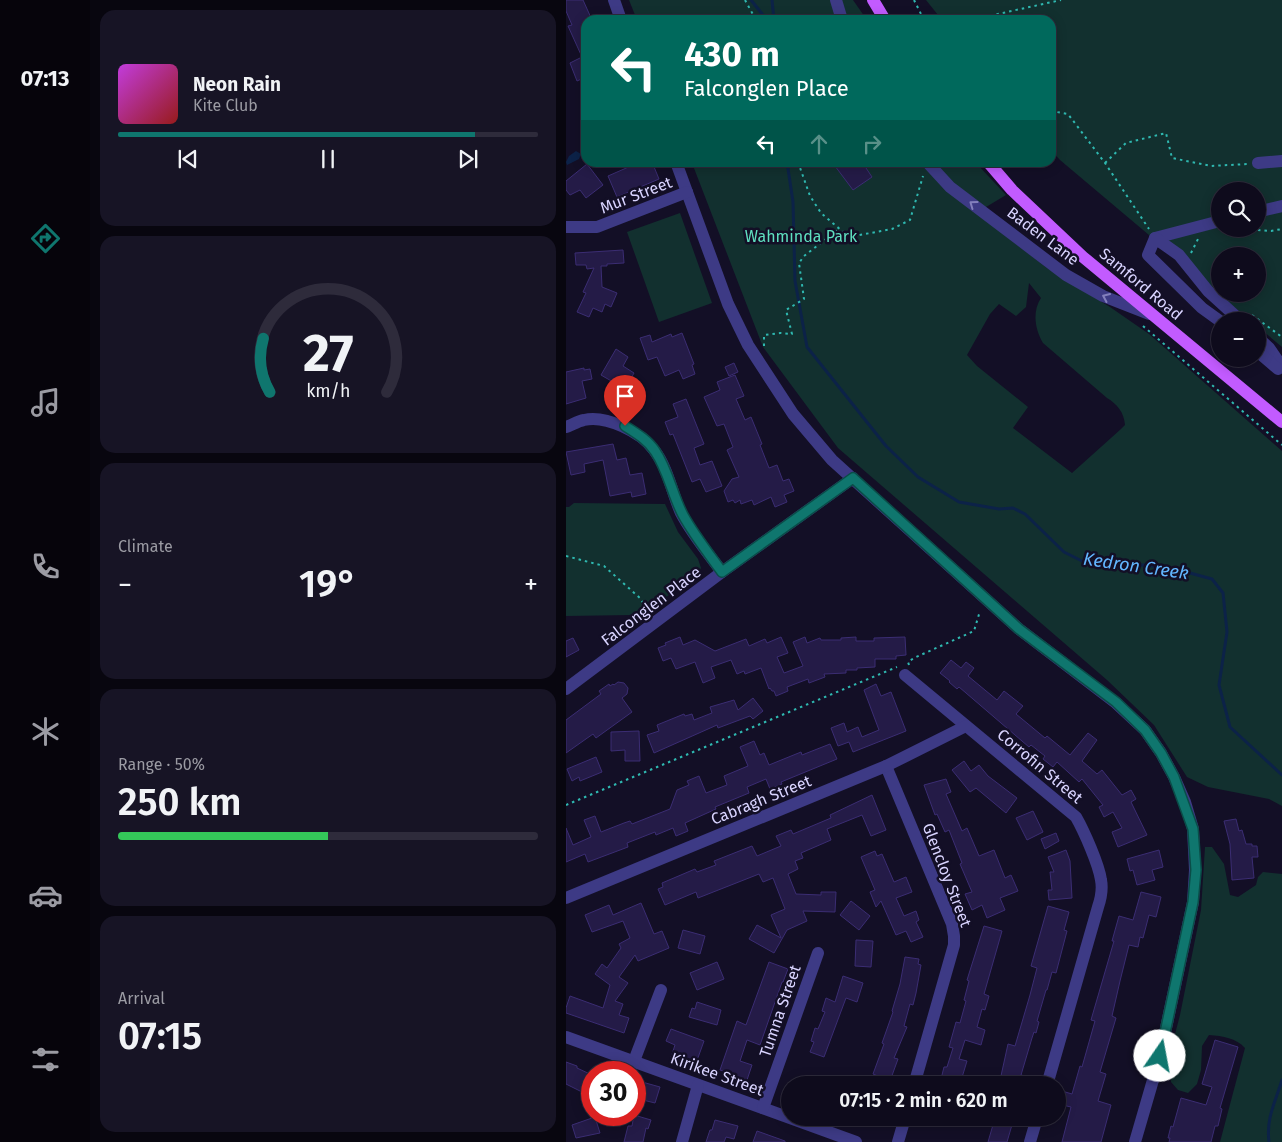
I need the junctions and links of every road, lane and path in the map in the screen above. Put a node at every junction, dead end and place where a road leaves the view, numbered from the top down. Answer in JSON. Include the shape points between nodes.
{"nodes":[{"id":1,"x":614,"y":0,"type":"edge"},
{"id":2,"x":745,"y":0,"type":"edge"},
{"id":3,"x":836,"y":0,"type":"edge"},
{"id":4,"x":873,"y":0,"type":"edge"},
{"id":5,"x":914,"y":0,"type":"edge"},
{"id":6,"x":1062,"y":0,"type":"edge"},
{"id":7,"x":619,"y":15,"type":"edge"},
{"id":8,"x":753,"y":15,"type":"edge"},
{"id":9,"x":840,"y":15,"type":"edge"},
{"id":10,"x":882,"y":15,"type":"edge"},
{"id":11,"x":922,"y":15,"type":"edge"},
{"id":12,"x":994,"y":15,"type":"edge"},
{"id":13,"x":1056,"y":112,"type":"edge"},
{"id":14,"x":1282,"y":161,"type":"edge"},
{"id":15,"x":1105,"y":163,"type":"junction"},
{"id":16,"x":1258,"y":163,"type":"joint"},
{"id":17,"x":678,"y":167,"type":"edge"},
{"id":18,"x":800,"y":167,"type":"edge"},
{"id":19,"x":929,"y":167,"type":"edge"},
{"id":20,"x":932,"y":167,"type":"edge"},
{"id":21,"x":992,"y":167,"type":"edge"},
{"id":22,"x":687,"y":192,"type":"junction"},
{"id":23,"x":1282,"y":206,"type":"edge"},
{"id":24,"x":1266,"y":210,"type":"edge"},
{"id":25,"x":1211,"y":224,"type":"edge"},
{"id":26,"x":566,"y":227,"type":"edge"},
{"id":27,"x":839,"y":229,"type":"junction"},
{"id":28,"x":1282,"y":229,"type":"edge"},
{"id":29,"x":1266,"y":231,"type":"edge"},
{"id":30,"x":1155,"y":238,"type":"junction"},
{"id":31,"x":1237,"y":312,"type":"edge"},
{"id":32,"x":1152,"y":314,"type":"junction"},
{"id":33,"x":1211,"y":314,"type":"edge"},
{"id":34,"x":1139,"y":322,"type":"dead end"},
{"id":35,"x":1266,"y":329,"type":"edge"},
{"id":36,"x":1282,"y":337,"type":"edge"},
{"id":37,"x":1266,"y":344,"type":"edge"},
{"id":38,"x":1266,"y":359,"type":"edge"},
{"id":39,"x":759,"y":362,"type":"junction"},
{"id":40,"x":1282,"y":367,"type":"edge"},
{"id":41,"x":1282,"y":372,"type":"edge"},
{"id":42,"x":1282,"y":422,"type":"edge"},
{"id":43,"x":566,"y":427,"type":"edge"},
{"id":44,"x":1282,"y":445,"type":"edge"},
{"id":45,"x":853,"y":478,"type":"junction"},
{"id":46,"x":566,"y":556,"type":"edge"},
{"id":47,"x":722,"y":572,"type":"junction"},
{"id":48,"x":980,"y":611,"type":"dead end"},
{"id":49,"x":647,"y":630,"type":"junction"},
{"id":50,"x":902,"y":670,"type":"junction"},
{"id":51,"x":566,"y":689,"type":"edge"},
{"id":52,"x":966,"y":726,"type":"junction"},
{"id":53,"x":886,"y":766,"type":"junction"},
{"id":54,"x":566,"y":805,"type":"edge"},
{"id":55,"x":566,"y":898,"type":"edge"},
{"id":56,"x":818,"y":953,"type":"dead end"},
{"id":57,"x":661,"y":990,"type":"dead end"},
{"id":58,"x":566,"y":1037,"type":"edge"},
{"id":59,"x":631,"y":1061,"type":"edge"},
{"id":60,"x":634,"y":1061,"type":"edge"},
{"id":61,"x":646,"y":1066,"type":"edge"},
{"id":62,"x":917,"y":1076,"type":"edge"},
{"id":63,"x":1050,"y":1076,"type":"edge"},
{"id":64,"x":698,"y":1085,"type":"junction"},
{"id":65,"x":763,"y":1108,"type":"junction"},
{"id":66,"x":903,"y":1126,"type":"edge"},
{"id":67,"x":1035,"y":1126,"type":"edge"},
{"id":68,"x":852,"y":1141,"type":"edge"},
{"id":69,"x":682,"y":1142,"type":"edge"},
{"id":70,"x":898,"y":1142,"type":"edge"},
{"id":71,"x":1030,"y":1142,"type":"edge"},
{"id":72,"x":1136,"y":1142,"type":"edge"}],
"edges":[{"from":1,"to":7,"type":"street"},
{"from":2,"to":8,"type":"path"},
{"from":3,"to":9,"type":"street"},
{"from":4,"to":10,"type":"main road"},
{"from":5,"to":11,"type":"path"},
{"from":6,"to":12,"type":"path"},
{"from":13,"to":15,"type":"path","via":[[1068,114]]},
{"from":14,"to":16,"type":"street"},
{"from":15,"to":16,"type":"path","via":[[1126,143],[1166,133],[1172,158],[1211,166]]},
{"from":15,"to":30,"type":"path"},
{"from":17,"to":22,"type":"street"},
{"from":18,"to":27,"type":"path","via":[[810,196]]},
{"from":19,"to":27,"type":"path","via":[[922,176],[910,220],[892,229],[849,237]]},
{"from":32,"to":20,"type":"street","name":"Baden Lane","one_way":true,"via":[[1103,296],[1066,275],[950,187]]},
{"from":21,"to":32,"type":"main road","name":"Samford Road","via":[[1047,224]]},
{"from":22,"to":26,"type":"street","name":"Mur Street","via":[[597,227]]},
{"from":22,"to":39,"type":"street","via":[[728,304]]},
{"from":23,"to":24,"type":"street"},
{"from":25,"to":30,"type":"street"},
{"from":27,"to":39,"type":"path","via":[[799,263],[804,298],[786,310],[792,334],[764,336],[764,355]]},
{"from":28,"to":29,"type":"path"},
{"from":30,"to":31,"type":"street","via":[[1179,255],[1208,292]]},
{"from":30,"to":33,"type":"street","via":[[1148,255]]},
{"from":32,"to":42,"type":"main road","name":"Samford Road"},
{"from":34,"to":44,"type":"path"},
{"from":35,"to":36,"type":"path"},
{"from":37,"to":40,"type":"street"},
{"from":38,"to":41,"type":"street"},
{"from":39,"to":45,"type":"street","via":[[793,414],[832,460]]},
{"from":43,"to":47,"type":"street","via":[[585,419],[604,421],[625,426],[643,438],[655,450],[691,529]]},
{"from":45,"to":47,"type":"street","name":"Falconglen Place"},
{"from":45,"to":72,"type":"street","via":[[1019,629],[1116,702],[1145,730],[1174,777],[1193,829],[1196,870],[1193,902],[1160,1056]]},
{"from":46,"to":49,"type":"path","via":[[604,566],[641,599],[644,605],[640,620]]},
{"from":47,"to":49,"type":"street","name":"Falconglen Place"},
{"from":48,"to":50,"type":"path","via":[[974,632],[914,658],[908,662],[910,669]]},
{"from":49,"to":51,"type":"street","name":"Falconglen Place"},
{"from":50,"to":52,"type":"street","name":"Corrofin Street"},
{"from":50,"to":54,"type":"path"},
{"from":52,"to":53,"type":"street","name":"Cabragh Street"},
{"from":52,"to":63,"type":"street","name":"Corrofin Street","via":[[1076,817],[1101,878],[1102,894]]},
{"from":53,"to":55,"type":"street","name":"Cabragh Street"},
{"from":53,"to":62,"type":"street","name":"Glencloy Street","via":[[952,924],[954,936]]},
{"from":56,"to":65,"type":"street","name":"Tumna Street"},
{"from":57,"to":60,"type":"street"},
{"from":58,"to":59,"type":"street","name":"Kirikee Street"},
{"from":61,"to":64,"type":"street","name":"Kirikee Street"},
{"from":64,"to":65,"type":"street","name":"Kirikee Street"},
{"from":64,"to":69,"type":"street"},
{"from":65,"to":68,"type":"street","name":"Kirikee Street"},
{"from":66,"to":70,"type":"street"},
{"from":67,"to":71,"type":"street"}]}
